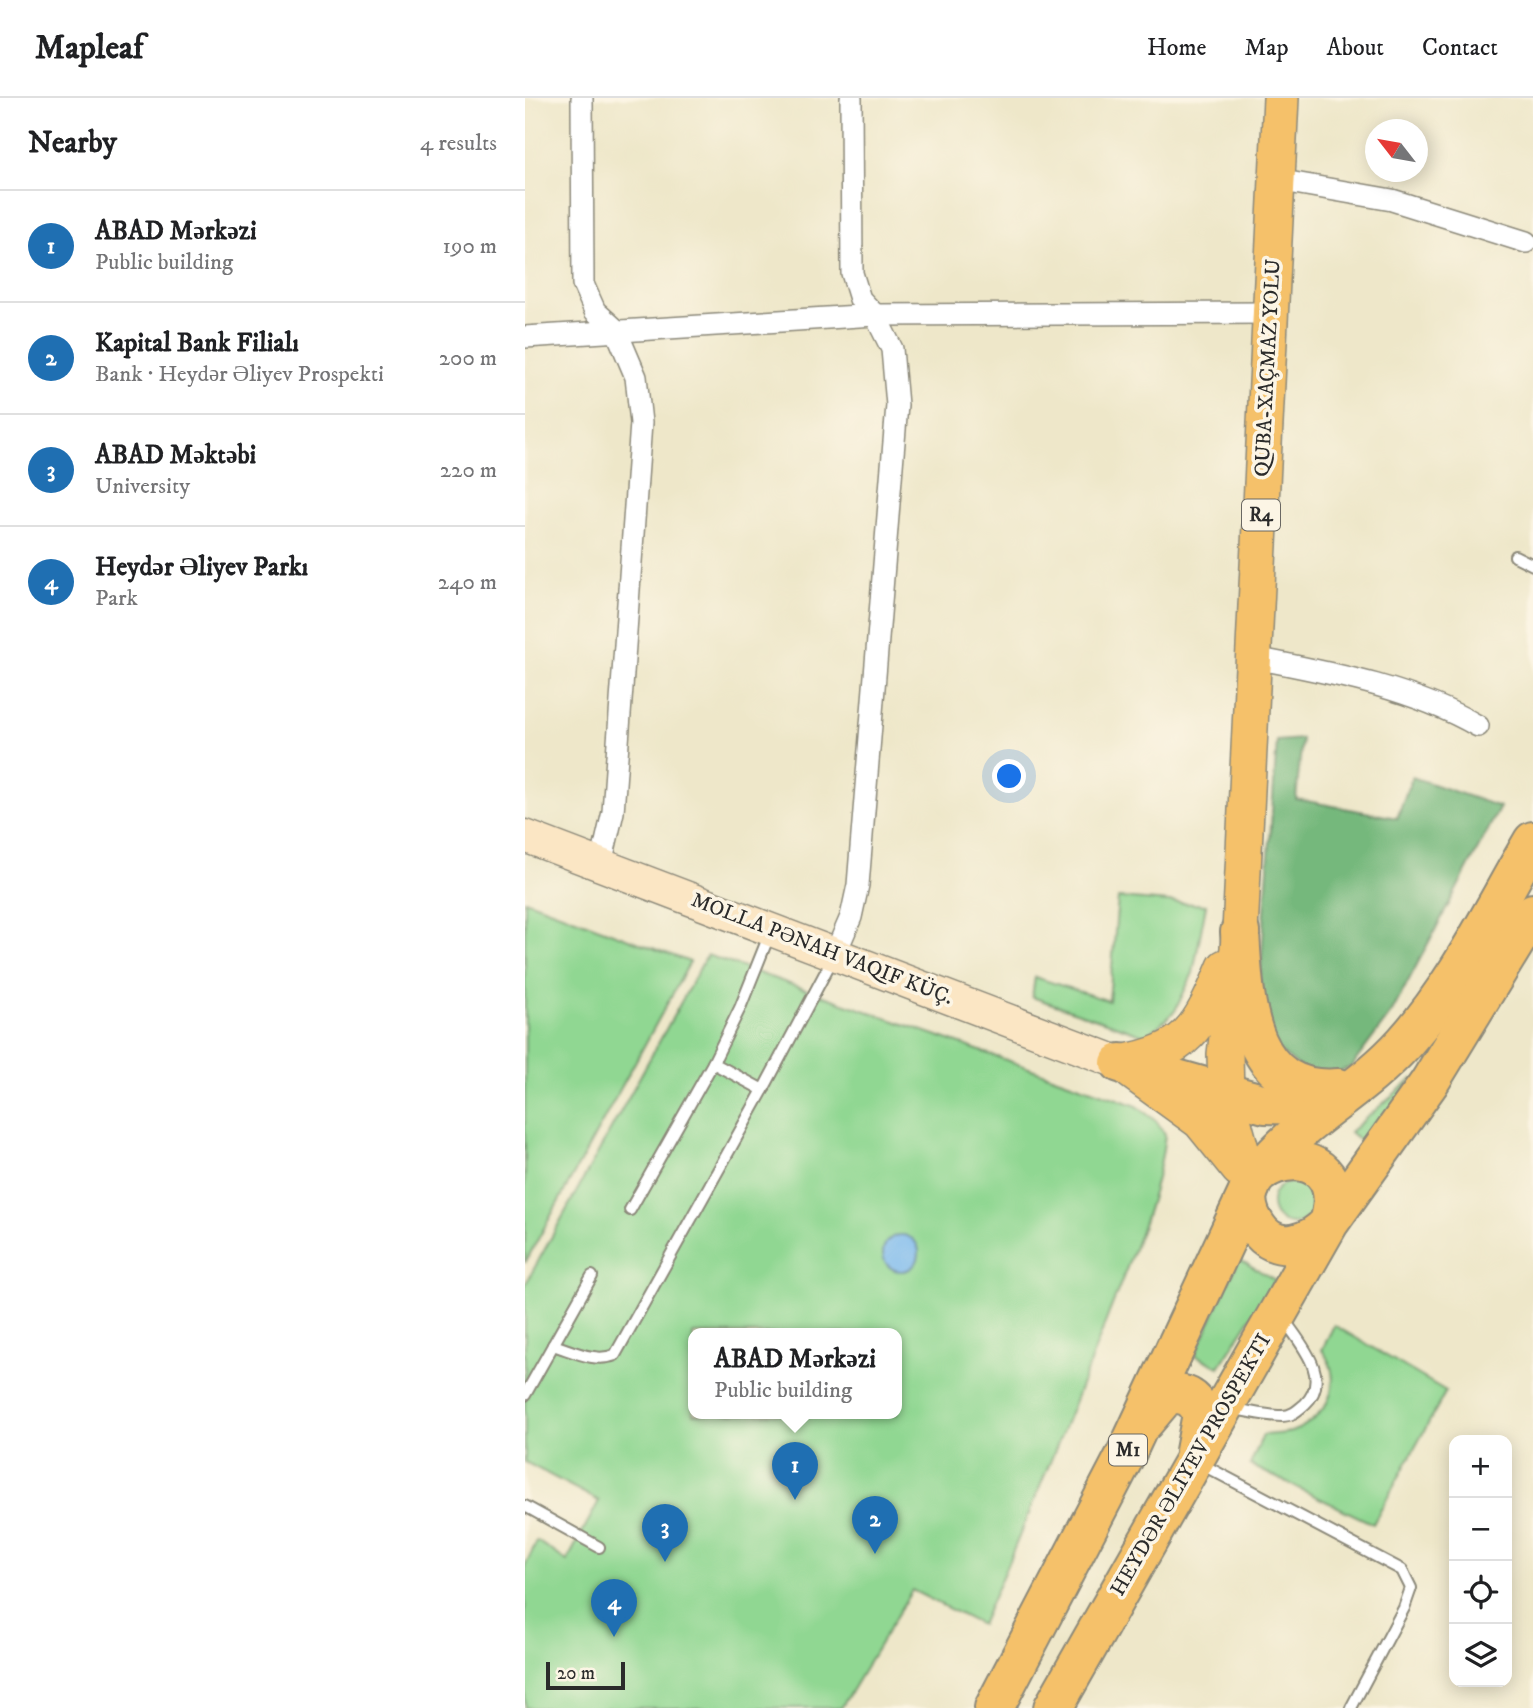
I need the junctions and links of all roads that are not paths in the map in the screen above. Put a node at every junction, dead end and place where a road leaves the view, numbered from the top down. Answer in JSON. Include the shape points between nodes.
{"nodes":[{"id":1,"x":582,"y":98,"type":"edge"},
{"id":2,"x":851,"y":98,"type":"edge"},
{"id":3,"x":1281,"y":98,"type":"edge"},
{"id":4,"x":1277,"y":180,"type":"junction"},
{"id":5,"x":1526,"y":242,"type":"dead end"},
{"id":6,"x":1269,"y":313,"type":"junction"},
{"id":7,"x":875,"y":315,"type":"junction"},
{"id":8,"x":616,"y":330,"type":"junction"},
{"id":9,"x":525,"y":337,"type":"edge"},
{"id":10,"x":1515,"y":556,"type":"dead end"},
{"id":11,"x":1533,"y":565,"type":"edge"},
{"id":12,"x":1255,"y":658,"type":"junction"},
{"id":13,"x":1478,"y":726,"type":"dead end"},
{"id":14,"x":525,"y":836,"type":"edge"},
{"id":15,"x":1533,"y":841,"type":"edge"},
{"id":16,"x":601,"y":864,"type":"junction"},
{"id":17,"x":1533,"y":913,"type":"edge"},
{"id":18,"x":771,"y":930,"type":"junction"},
{"id":19,"x":1240,"y":932,"type":"junction"},
{"id":20,"x":835,"y":954,"type":"junction"},
{"id":21,"x":713,"y":1063,"type":"junction"},
{"id":22,"x":1120,"y":1063,"type":"junction"},
{"id":23,"x":1276,"y":1071,"type":"junction"},
{"id":24,"x":1359,"y":1087,"type":"junction"},
{"id":25,"x":763,"y":1090,"type":"junction"},
{"id":26,"x":1226,"y":1094,"type":"junction"},
{"id":27,"x":1298,"y":1117,"type":"junction"},
{"id":28,"x":1324,"y":1174,"type":"junction"},
{"id":29,"x":1254,"y":1180,"type":"junction"},
{"id":30,"x":630,"y":1210,"type":"dead end"},
{"id":31,"x":1329,"y":1223,"type":"junction"},
{"id":32,"x":592,"y":1276,"type":"dead end"},
{"id":33,"x":1278,"y":1311,"type":"junction"},
{"id":34,"x":553,"y":1345,"type":"junction"},
{"id":35,"x":525,"y":1395,"type":"edge"},
{"id":36,"x":1223,"y":1408,"type":"junction"},
{"id":37,"x":1137,"y":1431,"type":"junction"},
{"id":38,"x":1193,"y":1460,"type":"junction"},
{"id":39,"x":525,"y":1506,"type":"edge"},
{"id":40,"x":599,"y":1547,"type":"dead end"},
{"id":41,"x":994,"y":1708,"type":"edge"},
{"id":42,"x":1053,"y":1708,"type":"edge"},
{"id":43,"x":1351,"y":1708,"type":"edge"}],
"edges":[{"from":1,"to":8,"type":"street","via":[[583,284],[595,311]]},
{"from":2,"to":7,"type":"street","via":[[852,273],[860,299]]},
{"from":3,"to":4,"type":"main road","name":"QUBA-XAÇMAZ YOLU","number":"R4"},
{"from":4,"to":5,"type":"street","via":[[1392,200]]},
{"from":4,"to":6,"type":"main road","name":"QUBA-XAÇMAZ YOLU","number":"R4"},
{"from":6,"to":7,"type":"street"},
{"from":6,"to":12,"type":"main road","name":"QUBA-XAÇMAZ YOLU","number":"R4"},
{"from":7,"to":8,"type":"street"},
{"from":7,"to":20,"type":"street","via":[[892,349],[897,405],[859,886]]},
{"from":8,"to":9,"type":"street"},
{"from":8,"to":16,"type":"street","via":[[636,377],[641,423],[613,812]]},
{"from":10,"to":11,"type":"lane"},
{"from":12,"to":13,"type":"street","via":[[1353,678],[1448,708]]},
{"from":12,"to":19,"type":"main road","name":"QUBA-XAÇMAZ YOLU","number":"R4"},
{"from":14,"to":16,"type":"main road","name":"MOLLA PƏNAH VAQIF KÜÇ."},
{"from":15,"to":24,"type":"highway","number":"M1","via":[[1428,1014]]},
{"from":16,"to":18,"type":"main road","name":"MOLLA PƏNAH VAQIF KÜÇ."},
{"from":17,"to":31,"type":"highway","via":[[1429,1083]]},
{"from":18,"to":20,"type":"main road","name":"MOLLA PƏNAH VAQIF KÜÇ."},
{"from":18,"to":21,"type":"lane"},
{"from":19,"to":22,"type":"main road","via":[[1192,1031],[1178,1045],[1153,1057]]},
{"from":19,"to":23,"type":"highway","via":[[1250,1020],[1265,1059]]},
{"from":19,"to":26,"type":"main road","name":"QUBA-XAÇMAZ YOLU","via":[[1225,1054]]},
{"from":20,"to":22,"type":"main road","name":"MOLLA PƏNAH VAQIF KÜÇ."},
{"from":20,"to":25,"type":"lane"},
{"from":21,"to":25,"type":"lane"},
{"from":21,"to":30,"type":"lane"},
{"from":22,"to":26,"type":"highway"},
{"from":22,"to":29,"type":"main road","via":[[1200,1121]]},
{"from":23,"to":24,"type":"highway","via":[[1309,1086]]},
{"from":23,"to":27,"type":"highway"},
{"from":24,"to":27,"type":"highway","number":"M1"},
{"from":25,"to":34,"type":"lane","via":[[615,1356],[595,1358]]},
{"from":26,"to":27,"type":"highway"},
{"from":26,"to":29,"type":"main road","name":"QUBA-XAÇMAZ YOLU"},
{"from":27,"to":28,"type":"highway"},
{"from":27,"to":29,"type":"highway","number":"M1"},
{"from":28,"to":29,"type":"highway","via":[[1295,1159],[1281,1160]]},
{"from":28,"to":31,"type":"highway","via":[[1334,1205]]},
{"from":29,"to":31,"type":"highway","via":[[1251,1216],[1258,1230],[1271,1240],[1302,1244],[1317,1237]]},
{"from":29,"to":37,"type":"highway","number":"M1"},
{"from":31,"to":33,"type":"highway","name":"HEYDƏR ƏLIYEV PROSPEKTI"},
{"from":32,"to":34,"type":"lane"},
{"from":33,"to":36,"type":"highway","name":"HEYDƏR ƏLIYEV PROSPEKTI"},
{"from":33,"to":36,"type":"lane","via":[[1315,1370],[1318,1385],[1295,1413],[1282,1416]]},
{"from":34,"to":35,"type":"lane"},
{"from":36,"to":38,"type":"highway","name":"HEYDƏR ƏLIYEV PROSPEKTI"},
{"from":37,"to":38,"type":"highway","via":[[1166,1396],[1184,1394],[1202,1414]]},
{"from":37,"to":41,"type":"highway","number":"M1"},
{"from":38,"to":42,"type":"highway","name":"HEYDƏR ƏLIYEV PROSPEKTI"},
{"from":38,"to":43,"type":"lane","via":[[1402,1570],[1411,1588],[1404,1608]]},
{"from":39,"to":40,"type":"lane"}]}
